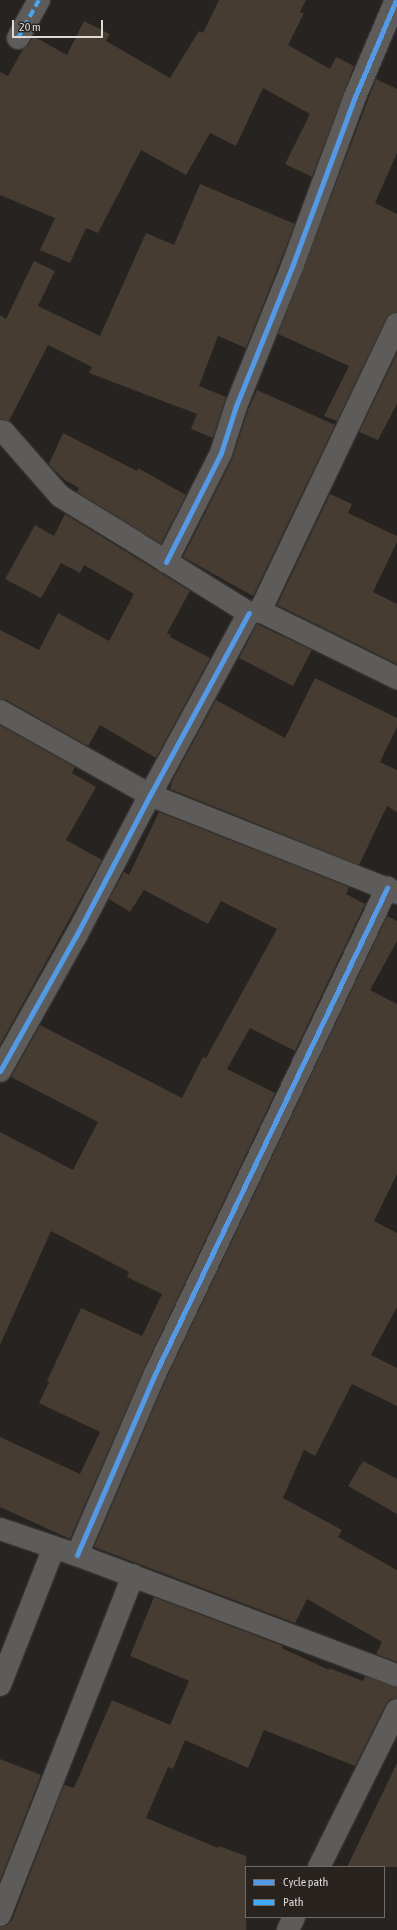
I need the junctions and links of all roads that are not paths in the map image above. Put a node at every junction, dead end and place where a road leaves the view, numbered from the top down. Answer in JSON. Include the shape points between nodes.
{"nodes":[{"id":1,"x":39,"y":0,"type":"edge"},
{"id":2,"x":396,"y":0,"type":"edge"},
{"id":3,"x":18,"y":38,"type":"dead end"},
{"id":4,"x":397,"y":324,"type":"edge"},
{"id":5,"x":0,"y":431,"type":"edge"},
{"id":6,"x":166,"y":562,"type":"junction"},
{"id":7,"x":254,"y":612,"type":"junction"},
{"id":8,"x":397,"y":678,"type":"edge"},
{"id":9,"x":0,"y":711,"type":"edge"},
{"id":10,"x":150,"y":795,"type":"junction"},
{"id":11,"x":392,"y":890,"type":"edge"},
{"id":12,"x":0,"y":1071,"type":"edge"},
{"id":13,"x":0,"y":1529,"type":"edge"},
{"id":14,"x":54,"y":1547,"type":"junction"},
{"id":15,"x":77,"y":1555,"type":"junction"},
{"id":16,"x":133,"y":1576,"type":"junction"},
{"id":17,"x":397,"y":1675,"type":"edge"},
{"id":18,"x":0,"y":1684,"type":"edge"},
{"id":19,"x":397,"y":1710,"type":"edge"},
{"id":20,"x":319,"y":1866,"type":"edge"},
{"id":21,"x":0,"y":1915,"type":"edge"},
{"id":22,"x":294,"y":1918,"type":"edge"},
{"id":23,"x":288,"y":1930,"type":"edge"}],
"edges":[{"from":1,"to":3,"type":"street"},
{"from":2,"to":6,"type":"street","via":[[354,99],[293,264],[236,406],[221,453]]},
{"from":4,"to":7,"type":"street"},
{"from":5,"to":6,"type":"street","via":[[4,432],[60,496]]},
{"from":6,"to":7,"type":"street"},
{"from":7,"to":8,"type":"street"},
{"from":7,"to":10,"type":"street"},
{"from":9,"to":10,"type":"street"},
{"from":10,"to":11,"type":"street"},
{"from":10,"to":12,"type":"street","via":[[77,934]]},
{"from":11,"to":15,"type":"street","via":[[155,1374]]},
{"from":13,"to":14,"type":"street"},
{"from":14,"to":15,"type":"street"},
{"from":14,"to":18,"type":"street"},
{"from":15,"to":16,"type":"street"},
{"from":16,"to":17,"type":"street"},
{"from":16,"to":21,"type":"street"},
{"from":19,"to":20,"type":"street"},
{"from":22,"to":23,"type":"street"}]}
